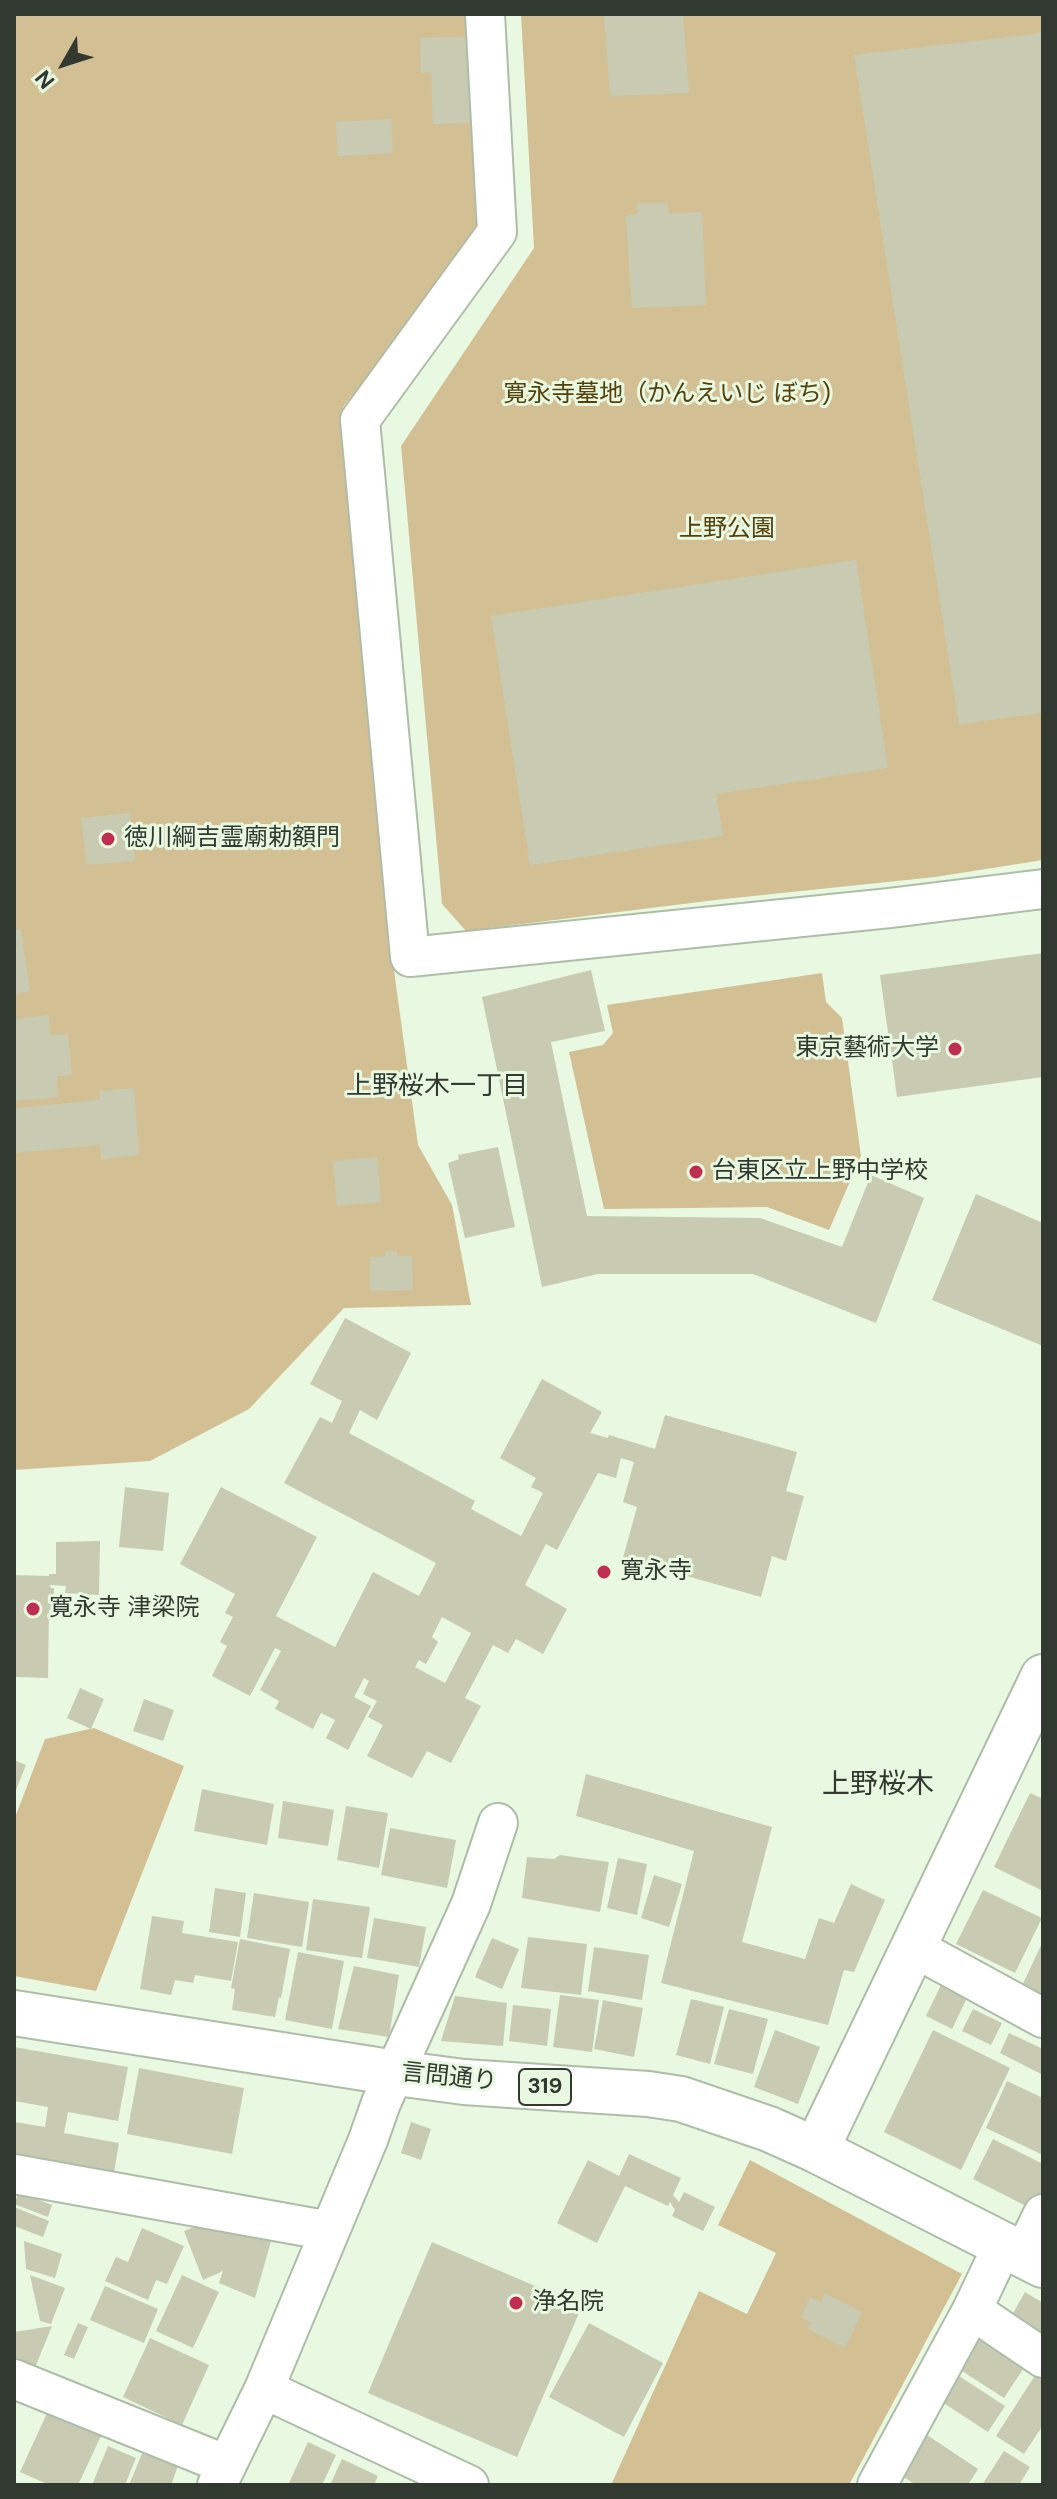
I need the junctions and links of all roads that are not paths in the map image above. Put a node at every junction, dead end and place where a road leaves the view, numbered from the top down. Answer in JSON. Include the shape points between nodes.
{"nodes":[{"id":1,"x":485,"y":14,"type":"edge"},
{"id":2,"x":1043,"y":889,"type":"edge"},
{"id":3,"x":1043,"y":1677,"type":"edge"},
{"id":4,"x":1029,"y":1744,"type":"edge"},
{"id":5,"x":498,"y":1823,"type":"dead end"},
{"id":6,"x":913,"y":1947,"type":"junction"},
{"id":7,"x":14,"y":2013,"type":"edge"},
{"id":8,"x":1043,"y":2018,"type":"edge"},
{"id":9,"x":396,"y":2073,"type":"junction"},
{"id":10,"x":816,"y":2150,"type":"junction"},
{"id":11,"x":14,"y":2174,"type":"edge"},
{"id":12,"x":1043,"y":2214,"type":"edge"},
{"id":13,"x":330,"y":2231,"type":"junction"},
{"id":14,"x":1023,"y":2255,"type":"edge"},
{"id":15,"x":972,"y":2310,"type":"junction"},
{"id":16,"x":1043,"y":2358,"type":"edge"},
{"id":17,"x":14,"y":2379,"type":"edge"},
{"id":18,"x":264,"y":2389,"type":"junction"},
{"id":19,"x":222,"y":2475,"type":"edge"},
{"id":20,"x":882,"y":2483,"type":"edge"},
{"id":21,"x":469,"y":2485,"type":"edge"}],
"edges":[{"from":1,"to":2,"type":"street","via":[[497,232],[360,420],[410,957]]},
{"from":3,"to":4,"type":"main road"},
{"from":4,"to":6,"type":"main road"},
{"from":5,"to":9,"type":"street","via":[[471,1904]]},
{"from":6,"to":8,"type":"street"},
{"from":6,"to":10,"type":"main road"},
{"from":7,"to":9,"type":"main road","name":"言問通り","number":"319"},
{"from":9,"to":10,"type":"main road","name":"言問通り","number":"319","via":[[681,2099]]},
{"from":9,"to":13,"type":"street"},
{"from":10,"to":14,"type":"main road","name":"言問通り","number":"319"},
{"from":11,"to":13,"type":"street"},
{"from":12,"to":14,"type":"street"},
{"from":13,"to":18,"type":"street"},
{"from":14,"to":15,"type":"street"},
{"from":15,"to":16,"type":"street"},
{"from":15,"to":20,"type":"street"},
{"from":17,"to":19,"type":"street"},
{"from":18,"to":19,"type":"street"},
{"from":18,"to":21,"type":"street"}]}
